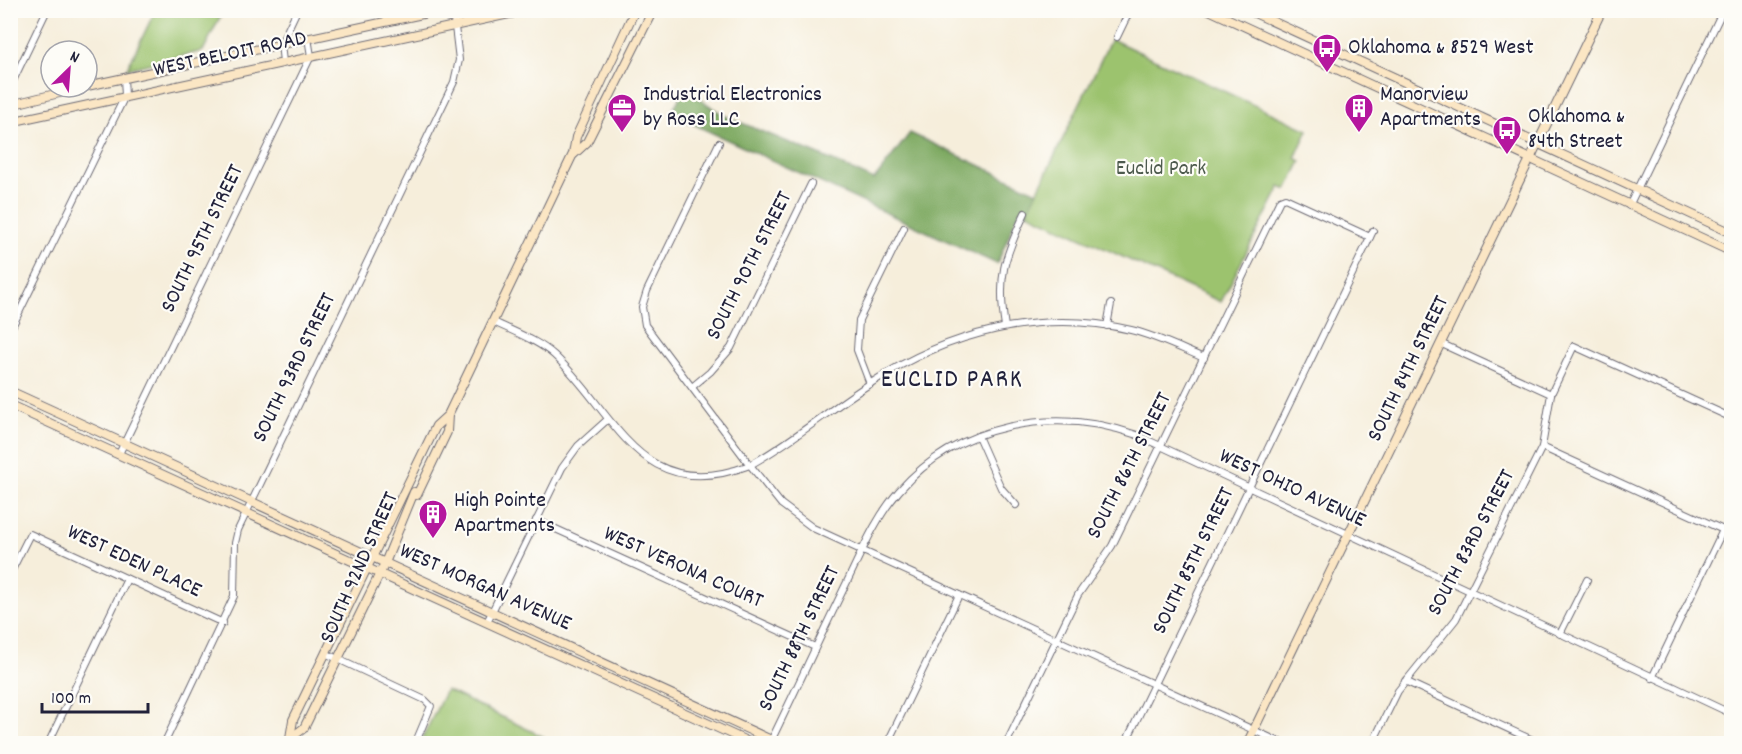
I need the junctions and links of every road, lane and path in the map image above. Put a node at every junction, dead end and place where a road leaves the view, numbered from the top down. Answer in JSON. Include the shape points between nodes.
{"nodes":[{"id":1,"x":47,"y":10,"type":"edge"},
{"id":2,"x":297,"y":10,"type":"edge"},
{"id":3,"x":441,"y":10,"type":"edge"},
{"id":4,"x":453,"y":10,"type":"edge"},
{"id":5,"x":528,"y":10,"type":"edge"},
{"id":6,"x":653,"y":10,"type":"edge"},
{"id":7,"x":1130,"y":10,"type":"edge"},
{"id":8,"x":1209,"y":10,"type":"edge"},
{"id":9,"x":1248,"y":10,"type":"edge"},
{"id":10,"x":1602,"y":10,"type":"edge"},
{"id":11,"x":1723,"y":10,"type":"edge"},
{"id":12,"x":633,"y":12,"type":"edge"},
{"id":13,"x":454,"y":25,"type":"junction"},
{"id":14,"x":1117,"y":37,"type":"dead end"},
{"id":15,"x":308,"y":38,"type":"junction"},
{"id":16,"x":281,"y":44,"type":"junction"},
{"id":17,"x":311,"y":56,"type":"junction"},
{"id":18,"x":282,"y":62,"type":"junction"},
{"id":19,"x":124,"y":78,"type":"junction"},
{"id":20,"x":99,"y":84,"type":"edge"},
{"id":21,"x":10,"y":87,"type":"edge"},
{"id":22,"x":125,"y":96,"type":"junction"},
{"id":23,"x":39,"y":98,"type":"edge"},
{"id":24,"x":10,"y":105,"type":"edge"},
{"id":25,"x":10,"y":122,"type":"edge"},
{"id":26,"x":719,"y":143,"type":"dead end"},
{"id":27,"x":1538,"y":144,"type":"junction"},
{"id":28,"x":573,"y":154,"type":"junction"},
{"id":29,"x":1530,"y":160,"type":"junction"},
{"id":30,"x":811,"y":184,"type":"dead end"},
{"id":31,"x":1637,"y":190,"type":"junction"},
{"id":32,"x":1629,"y":206,"type":"junction"},
{"id":33,"x":1025,"y":213,"type":"dead end"},
{"id":34,"x":904,"y":228,"type":"dead end"},
{"id":35,"x":1731,"y":233,"type":"edge"},
{"id":36,"x":1372,"y":234,"type":"joint"},
{"id":37,"x":1731,"y":240,"type":"edge"},
{"id":38,"x":1729,"y":251,"type":"edge"},
{"id":39,"x":1111,"y":304,"type":"dead end"},
{"id":40,"x":494,"y":322,"type":"junction"},
{"id":41,"x":1107,"y":326,"type":"junction"},
{"id":42,"x":1005,"y":327,"type":"junction"},
{"id":43,"x":10,"y":331,"type":"edge"},
{"id":44,"x":1442,"y":344,"type":"junction"},
{"id":45,"x":1204,"y":358,"type":"junction"},
{"id":46,"x":870,"y":384,"type":"junction"},
{"id":47,"x":692,"y":387,"type":"junction"},
{"id":48,"x":10,"y":391,"type":"edge"},
{"id":49,"x":1551,"y":394,"type":"junction"},
{"id":50,"x":23,"y":397,"type":"junction"},
{"id":51,"x":14,"y":407,"type":"edge"},
{"id":52,"x":448,"y":415,"type":"junction"},
{"id":53,"x":1731,"y":418,"type":"edge"},
{"id":54,"x":607,"y":420,"type":"junction"},
{"id":55,"x":978,"y":436,"type":"junction"},
{"id":56,"x":124,"y":441,"type":"junction"},
{"id":57,"x":1161,"y":447,"type":"junction"},
{"id":58,"x":1542,"y":447,"type":"junction"},
{"id":59,"x":119,"y":454,"type":"junction"},
{"id":60,"x":750,"y":465,"type":"junction"},
{"id":61,"x":1249,"y":489,"type":"junction"},
{"id":62,"x":251,"y":501,"type":"junction"},
{"id":63,"x":1016,"y":505,"type":"dead end"},
{"id":64,"x":246,"y":513,"type":"junction"},
{"id":65,"x":536,"y":520,"type":"junction"},
{"id":66,"x":1723,"y":530,"type":"junction"},
{"id":67,"x":1731,"y":534,"type":"edge"},
{"id":68,"x":326,"y":536,"type":"junction"},
{"id":69,"x":1348,"y":536,"type":"junction"},
{"id":70,"x":321,"y":547,"type":"junction"},
{"id":71,"x":862,"y":551,"type":"junction"},
{"id":72,"x":372,"y":557,"type":"junction"},
{"id":73,"x":385,"y":563,"type":"junction"},
{"id":74,"x":367,"y":567,"type":"junction"},
{"id":75,"x":380,"y":573,"type":"junction"},
{"id":76,"x":10,"y":574,"type":"edge"},
{"id":77,"x":127,"y":579,"type":"junction"},
{"id":78,"x":1587,"y":580,"type":"dead end"},
{"id":79,"x":426,"y":581,"type":"junction"},
{"id":80,"x":420,"y":592,"type":"junction"},
{"id":81,"x":1470,"y":593,"type":"junction"},
{"id":82,"x":958,"y":595,"type":"junction"},
{"id":83,"x":492,"y":611,"type":"junction"},
{"id":84,"x":487,"y":622,"type":"junction"},
{"id":85,"x":223,"y":623,"type":"junction"},
{"id":86,"x":1560,"y":634,"type":"junction"},
{"id":87,"x":1056,"y":639,"type":"junction"},
{"id":88,"x":815,"y":647,"type":"junction"},
{"id":89,"x":325,"y":653,"type":"junction"},
{"id":90,"x":338,"y":660,"type":"junction"},
{"id":91,"x":635,"y":677,"type":"junction"},
{"id":92,"x":1652,"y":678,"type":"junction"},
{"id":93,"x":1405,"y":681,"type":"junction"},
{"id":94,"x":1154,"y":684,"type":"junction"},
{"id":95,"x":630,"y":687,"type":"junction"},
{"id":96,"x":1731,"y":714,"type":"edge"},
{"id":97,"x":1254,"y":730,"type":"junction"},
{"id":98,"x":1731,"y":737,"type":"edge"},
{"id":99,"x":290,"y":740,"type":"edge"},
{"id":100,"x":774,"y":742,"type":"edge"},
{"id":101,"x":48,"y":744,"type":"edge"},
{"id":102,"x":164,"y":744,"type":"edge"},
{"id":103,"x":415,"y":744,"type":"edge"},
{"id":104,"x":753,"y":744,"type":"edge"},
{"id":105,"x":887,"y":744,"type":"edge"},
{"id":106,"x":1006,"y":744,"type":"edge"},
{"id":107,"x":1125,"y":744,"type":"edge"},
{"id":108,"x":1247,"y":744,"type":"edge"},
{"id":109,"x":1284,"y":744,"type":"edge"},
{"id":110,"x":1372,"y":744,"type":"edge"},
{"id":111,"x":1540,"y":744,"type":"edge"},
{"id":112,"x":1728,"y":744,"type":"edge"}],
"edges":[{"from":1,"to":21,"type":"street"},
{"from":2,"to":16,"type":"street"},
{"from":3,"to":15,"type":"main road","name":"WEST BELOIT ROAD"},
{"from":4,"to":13,"type":"street","name":"SOUTH 93RD STREET"},
{"from":5,"to":13,"type":"main road","name":"WEST BELOIT ROAD"},
{"from":6,"to":28,"type":"main road","name":"SOUTH 92ND STREET","via":[[586,142]]},
{"from":7,"to":14,"type":"street"},
{"from":8,"to":29,"type":"main road"},
{"from":9,"to":27,"type":"main road"},
{"from":10,"to":27,"type":"main road","name":"SOUTH 84TH STREET"},
{"from":11,"to":31,"type":"street"},
{"from":12,"to":28,"type":"main road","name":"SOUTH 92ND STREET","via":[[576,136]]},
{"from":13,"to":17,"type":"main road","name":"WEST BELOIT ROAD"},
{"from":13,"to":62,"type":"street","name":"SOUTH 93RD STREET","via":[[460,68]]},
{"from":15,"to":16,"type":"main road","name":"WEST BELOIT ROAD"},
{"from":15,"to":17,"type":"street"},
{"from":16,"to":18,"type":"street"},
{"from":16,"to":19,"type":"main road","name":"WEST BELOIT ROAD"},
{"from":17,"to":18,"type":"main road","name":"WEST BELOIT ROAD"},
{"from":17,"to":56,"type":"street","name":"SOUTH 95TH STREET"},
{"from":18,"to":22,"type":"main road","name":"WEST BELOIT ROAD"},
{"from":19,"to":20,"type":"main road","name":"WEST BELOIT ROAD"},
{"from":19,"to":22,"type":"street"},
{"from":22,"to":25,"type":"main road","name":"WEST BELOIT ROAD"},
{"from":22,"to":43,"type":"street"},
{"from":23,"to":24,"type":"main road","name":"WEST BELOIT ROAD"},
{"from":26,"to":47,"type":"street","via":[[642,307],[645,325]]},
{"from":27,"to":29,"type":"main road","name":"SOUTH 84TH STREET"},
{"from":27,"to":31,"type":"main road"},
{"from":28,"to":40,"type":"main road","name":"SOUTH 92ND STREET"},
{"from":29,"to":32,"type":"main road"},
{"from":29,"to":44,"type":"main road","name":"SOUTH 84TH STREET"},
{"from":30,"to":47,"type":"street","name":"SOUTH 90TH STREET","via":[[731,348]]},
{"from":31,"to":32,"type":"street"},
{"from":31,"to":35,"type":"main road"},
{"from":32,"to":38,"type":"main road"},
{"from":33,"to":42,"type":"street","via":[[1002,268],[1000,298]]},
{"from":34,"to":46,"type":"street","via":[[859,320],[857,350]]},
{"from":36,"to":45,"type":"street","name":"SOUTH 86TH STREET","via":[[1285,198],[1280,200]]},
{"from":36,"to":61,"type":"street","name":"SOUTH 85TH STREET"},
{"from":37,"to":38,"type":"street"},
{"from":39,"to":41,"type":"street"},
{"from":40,"to":52,"type":"main road","name":"SOUTH 92ND STREET"},
{"from":40,"to":54,"type":"street","via":[[552,353]]},
{"from":41,"to":42,"type":"street","via":[[1056,323]]},
{"from":41,"to":45,"type":"street","via":[[1148,335]]},
{"from":42,"to":46,"type":"street","via":[[942,344]]},
{"from":44,"to":49,"type":"street"},
{"from":44,"to":69,"type":"main road","name":"SOUTH 84TH STREET"},
{"from":45,"to":57,"type":"street","name":"SOUTH 86TH STREET"},
{"from":46,"to":60,"type":"street"},
{"from":47,"to":60,"type":"street"},
{"from":48,"to":50,"type":"main road","name":"WEST MORGAN AVENUE"},
{"from":49,"to":53,"type":"street","name":"SOUTH 83RD STREET","via":[[1574,346]]},
{"from":49,"to":58,"type":"street","name":"SOUTH 83RD STREET"},
{"from":50,"to":51,"type":"main road"},
{"from":50,"to":56,"type":"main road","name":"WEST MORGAN AVENUE"},
{"from":51,"to":59,"type":"main road","name":"WEST MORGAN AVENUE"},
{"from":52,"to":72,"type":"main road","name":"SOUTH 92ND STREET","via":[[436,426]]},
{"from":52,"to":73,"type":"main road","name":"SOUTH 92ND STREET","via":[[447,432],[417,495],[414,492]]},
{"from":54,"to":60,"type":"street","via":[[629,446],[669,470],[706,474]]},
{"from":54,"to":65,"type":"street","via":[[578,446],[562,468]]},
{"from":55,"to":57,"type":"street","name":"WEST OHIO AVENUE","via":[[1033,421],[1078,422],[1118,428]]},
{"from":55,"to":63,"type":"street","via":[[1000,488]]},
{"from":55,"to":71,"type":"street","name":"WEST OHIO AVENUE","via":[[932,461],[900,490]]},
{"from":56,"to":59,"type":"street","name":"SOUTH 95TH STREET"},
{"from":56,"to":62,"type":"main road","name":"WEST MORGAN AVENUE"},
{"from":57,"to":61,"type":"street","name":"WEST OHIO AVENUE"},
{"from":57,"to":87,"type":"street","name":"SOUTH 86TH STREET","via":[[1112,546],[1078,595]]},
{"from":58,"to":66,"type":"street"},
{"from":58,"to":81,"type":"street","name":"SOUTH 83RD STREET"},
{"from":59,"to":64,"type":"main road","name":"WEST MORGAN AVENUE"},
{"from":60,"to":71,"type":"street","via":[[796,517]]},
{"from":61,"to":69,"type":"street","name":"WEST OHIO AVENUE"},
{"from":61,"to":94,"type":"street","name":"SOUTH 85TH STREET"},
{"from":62,"to":64,"type":"street","name":"SOUTH 93RD STREET"},
{"from":62,"to":68,"type":"main road","name":"WEST MORGAN AVENUE"},
{"from":64,"to":70,"type":"main road","name":"WEST MORGAN AVENUE"},
{"from":64,"to":85,"type":"street","name":"SOUTH 93RD STREET","via":[[235,543],[234,596]]},
{"from":65,"to":83,"type":"street"},
{"from":65,"to":88,"type":"street","name":"WEST VERONA COURT"},
{"from":66,"to":67,"type":"street"},
{"from":66,"to":92,"type":"street"},
{"from":68,"to":70,"type":"main road"},
{"from":68,"to":72,"type":"main road","name":"WEST MORGAN AVENUE"},
{"from":69,"to":81,"type":"street","name":"WEST OHIO AVENUE"},
{"from":69,"to":97,"type":"main road","name":"SOUTH 84TH STREET"},
{"from":70,"to":74,"type":"main road","name":"WEST MORGAN AVENUE"},
{"from":71,"to":82,"type":"street"},
{"from":71,"to":88,"type":"street","name":"SOUTH 88TH STREET"},
{"from":72,"to":73,"type":"main road","name":"WEST MORGAN AVENUE"},
{"from":72,"to":74,"type":"main road","name":"SOUTH 92ND STREET"},
{"from":73,"to":75,"type":"main road","name":"SOUTH 92ND STREET"},
{"from":73,"to":79,"type":"main road","name":"WEST MORGAN AVENUE"},
{"from":74,"to":75,"type":"main road","name":"WEST MORGAN AVENUE"},
{"from":74,"to":89,"type":"main road","name":"SOUTH 92ND STREET"},
{"from":75,"to":80,"type":"main road","name":"WEST MORGAN AVENUE"},
{"from":75,"to":90,"type":"main road","name":"SOUTH 92ND STREET"},
{"from":76,"to":77,"type":"street","name":"WEST EDEN PLACE","via":[[30,534]]},
{"from":77,"to":85,"type":"street","name":"WEST EDEN PLACE"},
{"from":77,"to":101,"type":"street"},
{"from":78,"to":86,"type":"street"},
{"from":79,"to":80,"type":"main road"},
{"from":79,"to":83,"type":"main road","name":"WEST MORGAN AVENUE"},
{"from":80,"to":84,"type":"main road","name":"WEST MORGAN AVENUE"},
{"from":81,"to":86,"type":"street","name":"WEST OHIO AVENUE"},
{"from":81,"to":93,"type":"street","name":"SOUTH 83RD STREET","via":[[1456,619]]},
{"from":82,"to":87,"type":"street"},
{"from":82,"to":105,"type":"street"},
{"from":83,"to":84,"type":"street"},
{"from":83,"to":91,"type":"main road","name":"WEST MORGAN AVENUE"},
{"from":84,"to":95,"type":"main road","name":"WEST MORGAN AVENUE"},
{"from":85,"to":102,"type":"street","name":"SOUTH 93RD STREET"},
{"from":86,"to":92,"type":"street","name":"WEST OHIO AVENUE"},
{"from":87,"to":94,"type":"street"},
{"from":87,"to":106,"type":"street","name":"SOUTH 86TH STREET"},
{"from":88,"to":100,"type":"street","name":"SOUTH 88TH STREET"},
{"from":89,"to":90,"type":"street"},
{"from":89,"to":99,"type":"main road","name":"SOUTH 92ND STREET","via":[[293,720]]},
{"from":90,"to":99,"type":"main road","name":"SOUTH 92ND STREET","via":[[304,728]]},
{"from":90,"to":103,"type":"street","via":[[431,706]]},
{"from":91,"to":95,"type":"main road"},
{"from":91,"to":100,"type":"main road","name":"WEST MORGAN AVENUE"},
{"from":92,"to":96,"type":"street","name":"WEST OHIO AVENUE"},
{"from":93,"to":110,"type":"street","name":"SOUTH 83RD STREET"},
{"from":93,"to":111,"type":"street"},
{"from":94,"to":97,"type":"street"},
{"from":94,"to":107,"type":"street","name":"SOUTH 85TH STREET"},
{"from":95,"to":104,"type":"main road","name":"WEST MORGAN AVENUE"},
{"from":97,"to":108,"type":"main road","name":"SOUTH 84TH STREET"},
{"from":97,"to":109,"type":"street"},
{"from":98,"to":112,"type":"street"}]}
